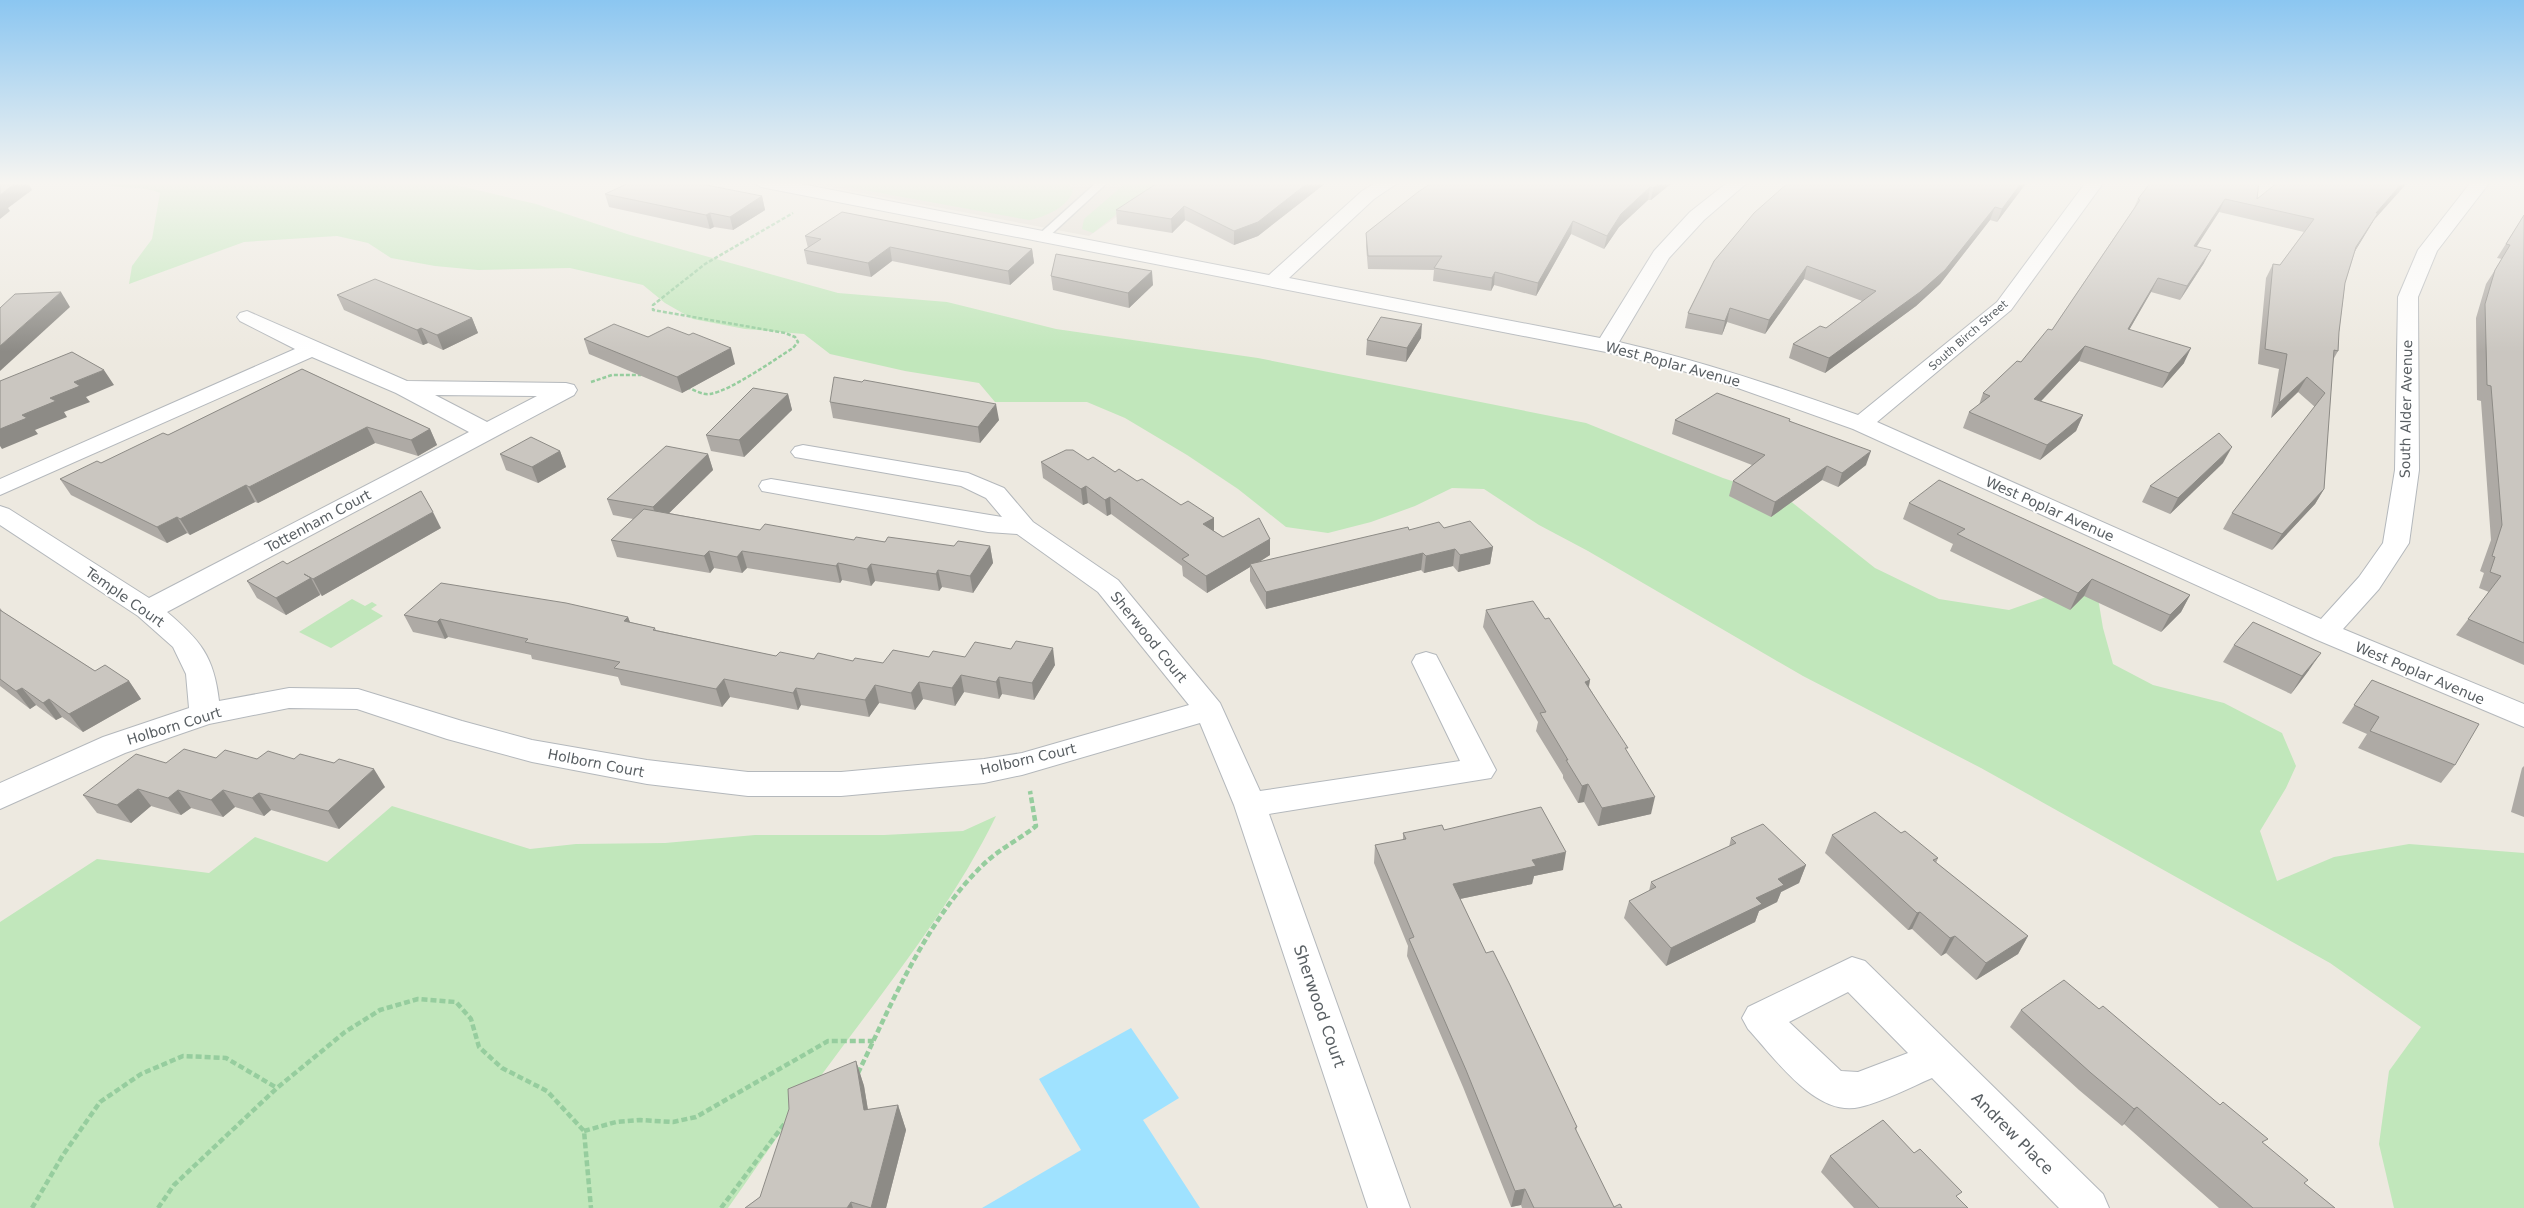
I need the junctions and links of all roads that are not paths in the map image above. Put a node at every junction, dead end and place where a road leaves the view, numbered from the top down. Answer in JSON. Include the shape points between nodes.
{"nodes":[{"id":1,"x":1043,"y":238,"type":"edge"},
{"id":2,"x":1321,"y":238,"type":"edge"},
{"id":3,"x":1676,"y":238,"type":"edge"},
{"id":4,"x":2054,"y":238,"type":"edge"},
{"id":5,"x":2437,"y":238,"type":"edge"},
{"id":6,"x":1273,"y":282,"type":"junction"},
{"id":7,"x":247,"y":317,"type":"dead end"},
{"id":8,"x":1606,"y":346,"type":"junction"},
{"id":9,"x":312,"y":349,"type":"junction"},
{"id":10,"x":404,"y":388,"type":"junction"},
{"id":11,"x":1860,"y":424,"type":"junction"},
{"id":12,"x":487,"y":432,"type":"junction"},
{"id":13,"x":803,"y":452,"type":"dead end"},
{"id":14,"x":771,"y":486,"type":"dead end"},
{"id":15,"x":0,"y":488,"type":"edge"},
{"id":16,"x":0,"y":514,"type":"edge"},
{"id":17,"x":1024,"y":527,"type":"junction"},
{"id":18,"x":148,"y":610,"type":"junction"},
{"id":19,"x":2325,"y":632,"type":"junction"},
{"id":20,"x":1426,"y":662,"type":"dead end"},
{"id":21,"x":1209,"y":710,"type":"junction"},
{"id":22,"x":205,"y":714,"type":"junction"},
{"id":23,"x":2524,"y":716,"type":"edge"},
{"id":24,"x":0,"y":796,"type":"edge"},
{"id":25,"x":1250,"y":805,"type":"junction"},
{"id":26,"x":1938,"y":1058,"type":"dead end"},
{"id":27,"x":1389,"y":1208,"type":"edge"},
{"id":28,"x":2088,"y":1208,"type":"edge"}],
"edges":[{"from":1,"to":6,"type":"street","name":"West Poplar Avenue"},
{"from":2,"to":6,"type":"street"},
{"from":3,"to":8,"type":"street","via":[[1661,255]]},
{"from":4,"to":11,"type":"street","name":"South Birch Street","via":[[2004,306]]},
{"from":5,"to":19,"type":"street","name":"South Alder Avenue","via":[[2428,250],[2408,297],[2407,470],[2396,543],[2369,583]]},
{"from":6,"to":8,"type":"street","name":"West Poplar Avenue"},
{"from":7,"to":9,"type":"street"},
{"from":8,"to":11,"type":"street","name":"West Poplar Avenue","via":[[1743,382]]},
{"from":9,"to":10,"type":"street"},
{"from":9,"to":15,"type":"street"},
{"from":10,"to":12,"type":"street"},
{"from":10,"to":12,"type":"street","name":"Tottenham Court","via":[[566,390]]},
{"from":11,"to":19,"type":"street","name":"West Poplar Avenue"},
{"from":12,"to":18,"type":"street","name":"Tottenham Court"},
{"from":13,"to":17,"type":"street","name":"Sherwood Court","via":[[968,480],[996,493]]},
{"from":14,"to":17,"type":"street","via":[[988,524]]},
{"from":16,"to":18,"type":"street","name":"Temple Court"},
{"from":17,"to":21,"type":"street","name":"Sherwood Court","via":[[1108,586]]},
{"from":18,"to":22,"type":"street","name":"Temple Court","via":[[184,642],[201,674]]},
{"from":19,"to":23,"type":"street","name":"West Poplar Avenue"},
{"from":20,"to":25,"type":"street","via":[[1480,770]]},
{"from":21,"to":22,"type":"street","name":"Holborn Court","via":[[1022,764],[841,784],[748,784],[647,772],[532,750],[458,731],[358,699],[289,698]]},
{"from":21,"to":25,"type":"street","name":"Sherwood Court"},
{"from":22,"to":24,"type":"street","name":"Holborn Court","via":[[114,745]]},
{"from":25,"to":27,"type":"street","name":"Sherwood Court"},
{"from":26,"to":28,"type":"street","name":"Andrew Place"}]}
